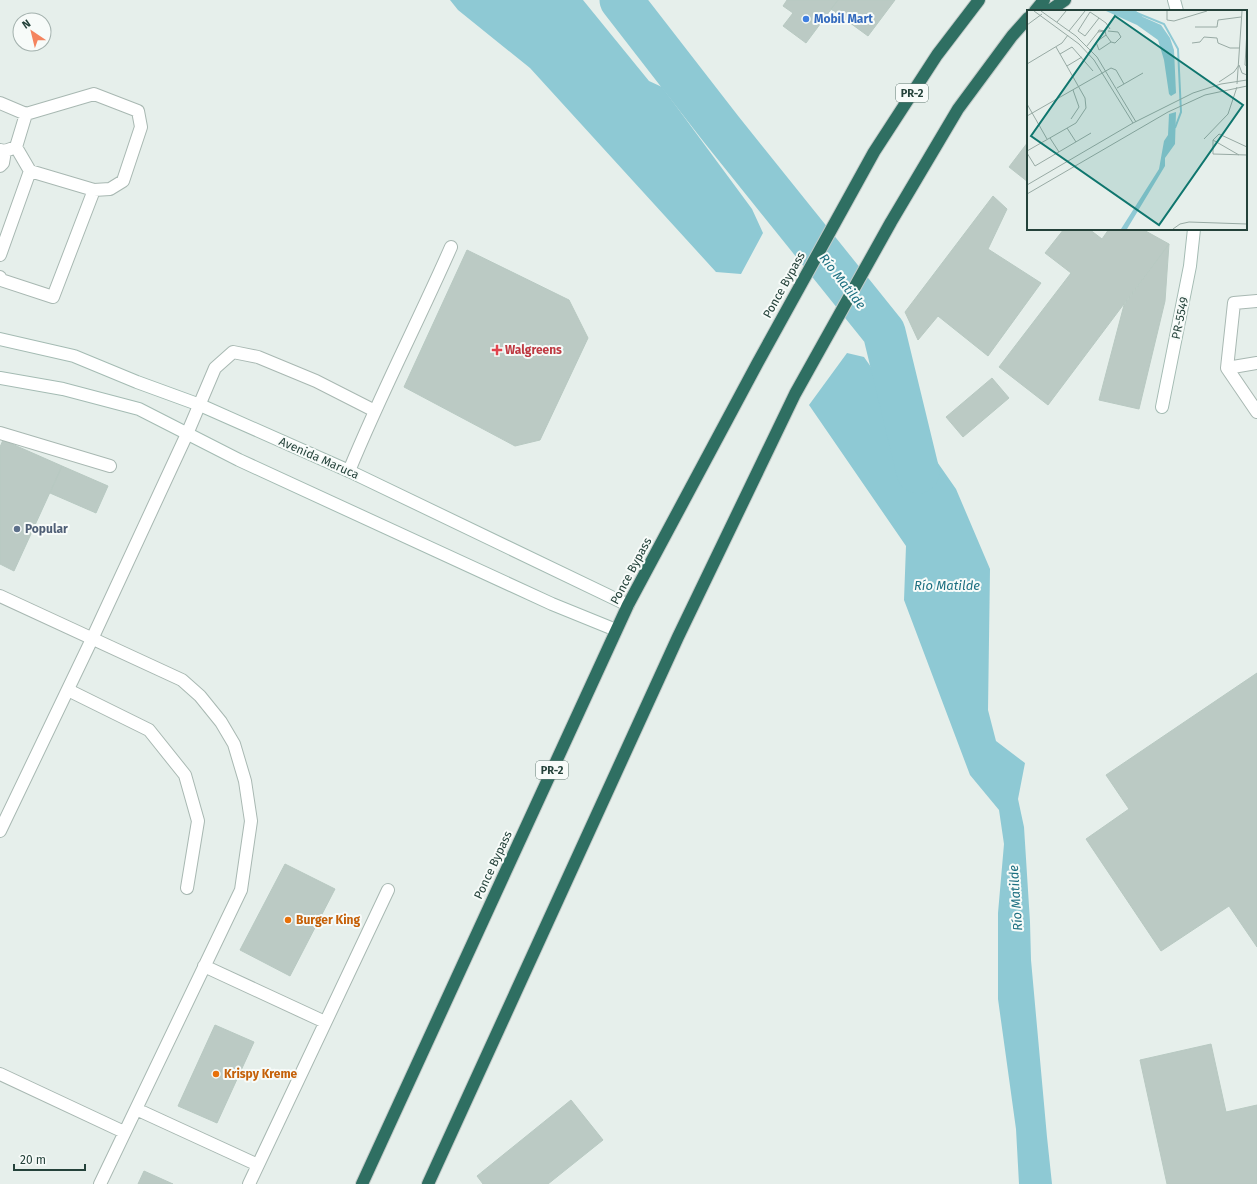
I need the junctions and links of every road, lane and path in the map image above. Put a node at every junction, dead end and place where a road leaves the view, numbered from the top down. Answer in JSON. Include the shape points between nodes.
{"nodes":[{"id":1,"x":972,"y":0,"type":"edge"},
{"id":2,"x":979,"y":0,"type":"edge"},
{"id":3,"x":1044,"y":0,"type":"edge"},
{"id":4,"x":1065,"y":0,"type":"edge"},
{"id":5,"x":1174,"y":0,"type":"edge"},
{"id":6,"x":1036,"y":10,"type":"edge"},
{"id":7,"x":1050,"y":10,"type":"edge"},
{"id":8,"x":1177,"y":10,"type":"edge"},
{"id":9,"x":1027,"y":19,"type":"edge"},
{"id":10,"x":1027,"y":26,"type":"edge"},
{"id":11,"x":955,"y":31,"type":"junction"},
{"id":12,"x":1012,"y":36,"type":"junction"},
{"id":13,"x":0,"y":103,"type":"edge"},
{"id":14,"x":26,"y":114,"type":"junction"},
{"id":15,"x":7,"y":150,"type":"edge"},
{"id":16,"x":0,"y":166,"type":"edge"},
{"id":17,"x":30,"y":171,"type":"junction"},
{"id":18,"x":94,"y":190,"type":"junction"},
{"id":19,"x":1194,"y":230,"type":"edge"},
{"id":20,"x":451,"y":247,"type":"dead end"},
{"id":21,"x":0,"y":255,"type":"edge"},
{"id":22,"x":0,"y":277,"type":"edge"},
{"id":23,"x":1257,"y":301,"type":"edge"},
{"id":24,"x":0,"y":339,"type":"edge"},
{"id":25,"x":1257,"y":363,"type":"edge"},
{"id":26,"x":1227,"y":368,"type":"junction"},
{"id":27,"x":0,"y":378,"type":"edge"},
{"id":28,"x":200,"y":405,"type":"junction"},
{"id":29,"x":1162,"y":407,"type":"dead end"},
{"id":30,"x":375,"y":412,"type":"junction"},
{"id":31,"x":1257,"y":412,"type":"edge"},
{"id":32,"x":0,"y":433,"type":"edge"},
{"id":33,"x":187,"y":434,"type":"junction"},
{"id":34,"x":110,"y":466,"type":"dead end"},
{"id":35,"x":349,"y":471,"type":"junction"},
{"id":36,"x":0,"y":596,"type":"edge"},
{"id":37,"x":628,"y":605,"type":"junction"},
{"id":38,"x":616,"y":630,"type":"junction"},
{"id":39,"x":92,"y":639,"type":"junction"},
{"id":40,"x":68,"y":690,"type":"junction"},
{"id":41,"x":0,"y":831,"type":"edge"},
{"id":42,"x":187,"y":888,"type":"dead end"},
{"id":43,"x":388,"y":890,"type":"dead end"},
{"id":44,"x":204,"y":966,"type":"junction"},
{"id":45,"x":325,"y":1022,"type":"junction"},
{"id":46,"x":0,"y":1074,"type":"edge"},
{"id":47,"x":136,"y":1109,"type":"junction"},
{"id":48,"x":124,"y":1132,"type":"junction"},
{"id":49,"x":258,"y":1166,"type":"junction"},
{"id":50,"x":100,"y":1184,"type":"edge"},
{"id":51,"x":249,"y":1184,"type":"edge"},
{"id":52,"x":362,"y":1184,"type":"edge"},
{"id":53,"x":428,"y":1184,"type":"edge"}],
"edges":[{"from":1,"to":11,"type":"highway"},
{"from":2,"to":11,"type":"highway","name":"Ponce Bypass","number":"PR-2"},
{"from":3,"to":6,"type":"highway"},
{"from":4,"to":7,"type":"highway"},
{"from":5,"to":8,"type":"street"},
{"from":9,"to":12,"type":"highway"},
{"from":10,"to":12,"type":"highway"},
{"from":11,"to":37,"type":"highway","name":"Ponce Bypass","number":"PR-2","via":[[874,152],[852,190]]},
{"from":12,"to":53,"type":"highway","via":[[958,109],[890,222],[795,394],[678,637]]},
{"from":13,"to":14,"type":"street"},
{"from":14,"to":15,"type":"street"},
{"from":14,"to":18,"type":"street","via":[[94,94],[138,111],[142,127],[123,181],[110,189]]},
{"from":15,"to":16,"type":"street"},
{"from":15,"to":17,"type":"street"},
{"from":17,"to":18,"type":"street"},
{"from":17,"to":21,"type":"street"},
{"from":18,"to":22,"type":"street","via":[[53,297],[1,280]]},
{"from":19,"to":29,"type":"street","name":"PR-5549","via":[[1190,266]]},
{"from":20,"to":30,"type":"street"},
{"from":23,"to":26,"type":"street","via":[[1234,303]]},
{"from":24,"to":28,"type":"street","name":"Avenida Maruca","via":[[74,356]]},
{"from":25,"to":26,"type":"street"},
{"from":26,"to":31,"type":"street"},
{"from":27,"to":33,"type":"street","via":[[63,389],[138,409]]},
{"from":28,"to":30,"type":"street","via":[[215,368],[233,352],[258,356],[316,381]]},
{"from":28,"to":33,"type":"street"},
{"from":28,"to":35,"type":"street","name":"Avenida Maruca"},
{"from":30,"to":35,"type":"street"},
{"from":32,"to":34,"type":"street"},
{"from":33,"to":38,"type":"street","via":[[552,604]]},
{"from":33,"to":39,"type":"street"},
{"from":35,"to":37,"type":"street","name":"Avenida Maruca"},
{"from":36,"to":39,"type":"street"},
{"from":37,"to":38,"type":"highway","name":"Ponce Bypass","number":"PR-2"},
{"from":38,"to":52,"type":"highway","name":"Ponce Bypass","number":"PR-2"},
{"from":39,"to":40,"type":"street"},
{"from":39,"to":44,"type":"street","via":[[182,680],[200,696],[221,722],[234,744],[245,781],[250,821],[248,843],[241,890]]},
{"from":40,"to":41,"type":"street"},
{"from":40,"to":42,"type":"street","via":[[150,730],[185,775],[198,821]]},
{"from":43,"to":45,"type":"street"},
{"from":44,"to":45,"type":"street"},
{"from":44,"to":47,"type":"street"},
{"from":45,"to":49,"type":"street"},
{"from":46,"to":48,"type":"street"},
{"from":47,"to":48,"type":"street"},
{"from":47,"to":49,"type":"street"},
{"from":48,"to":50,"type":"street"},
{"from":49,"to":51,"type":"street"}]}
